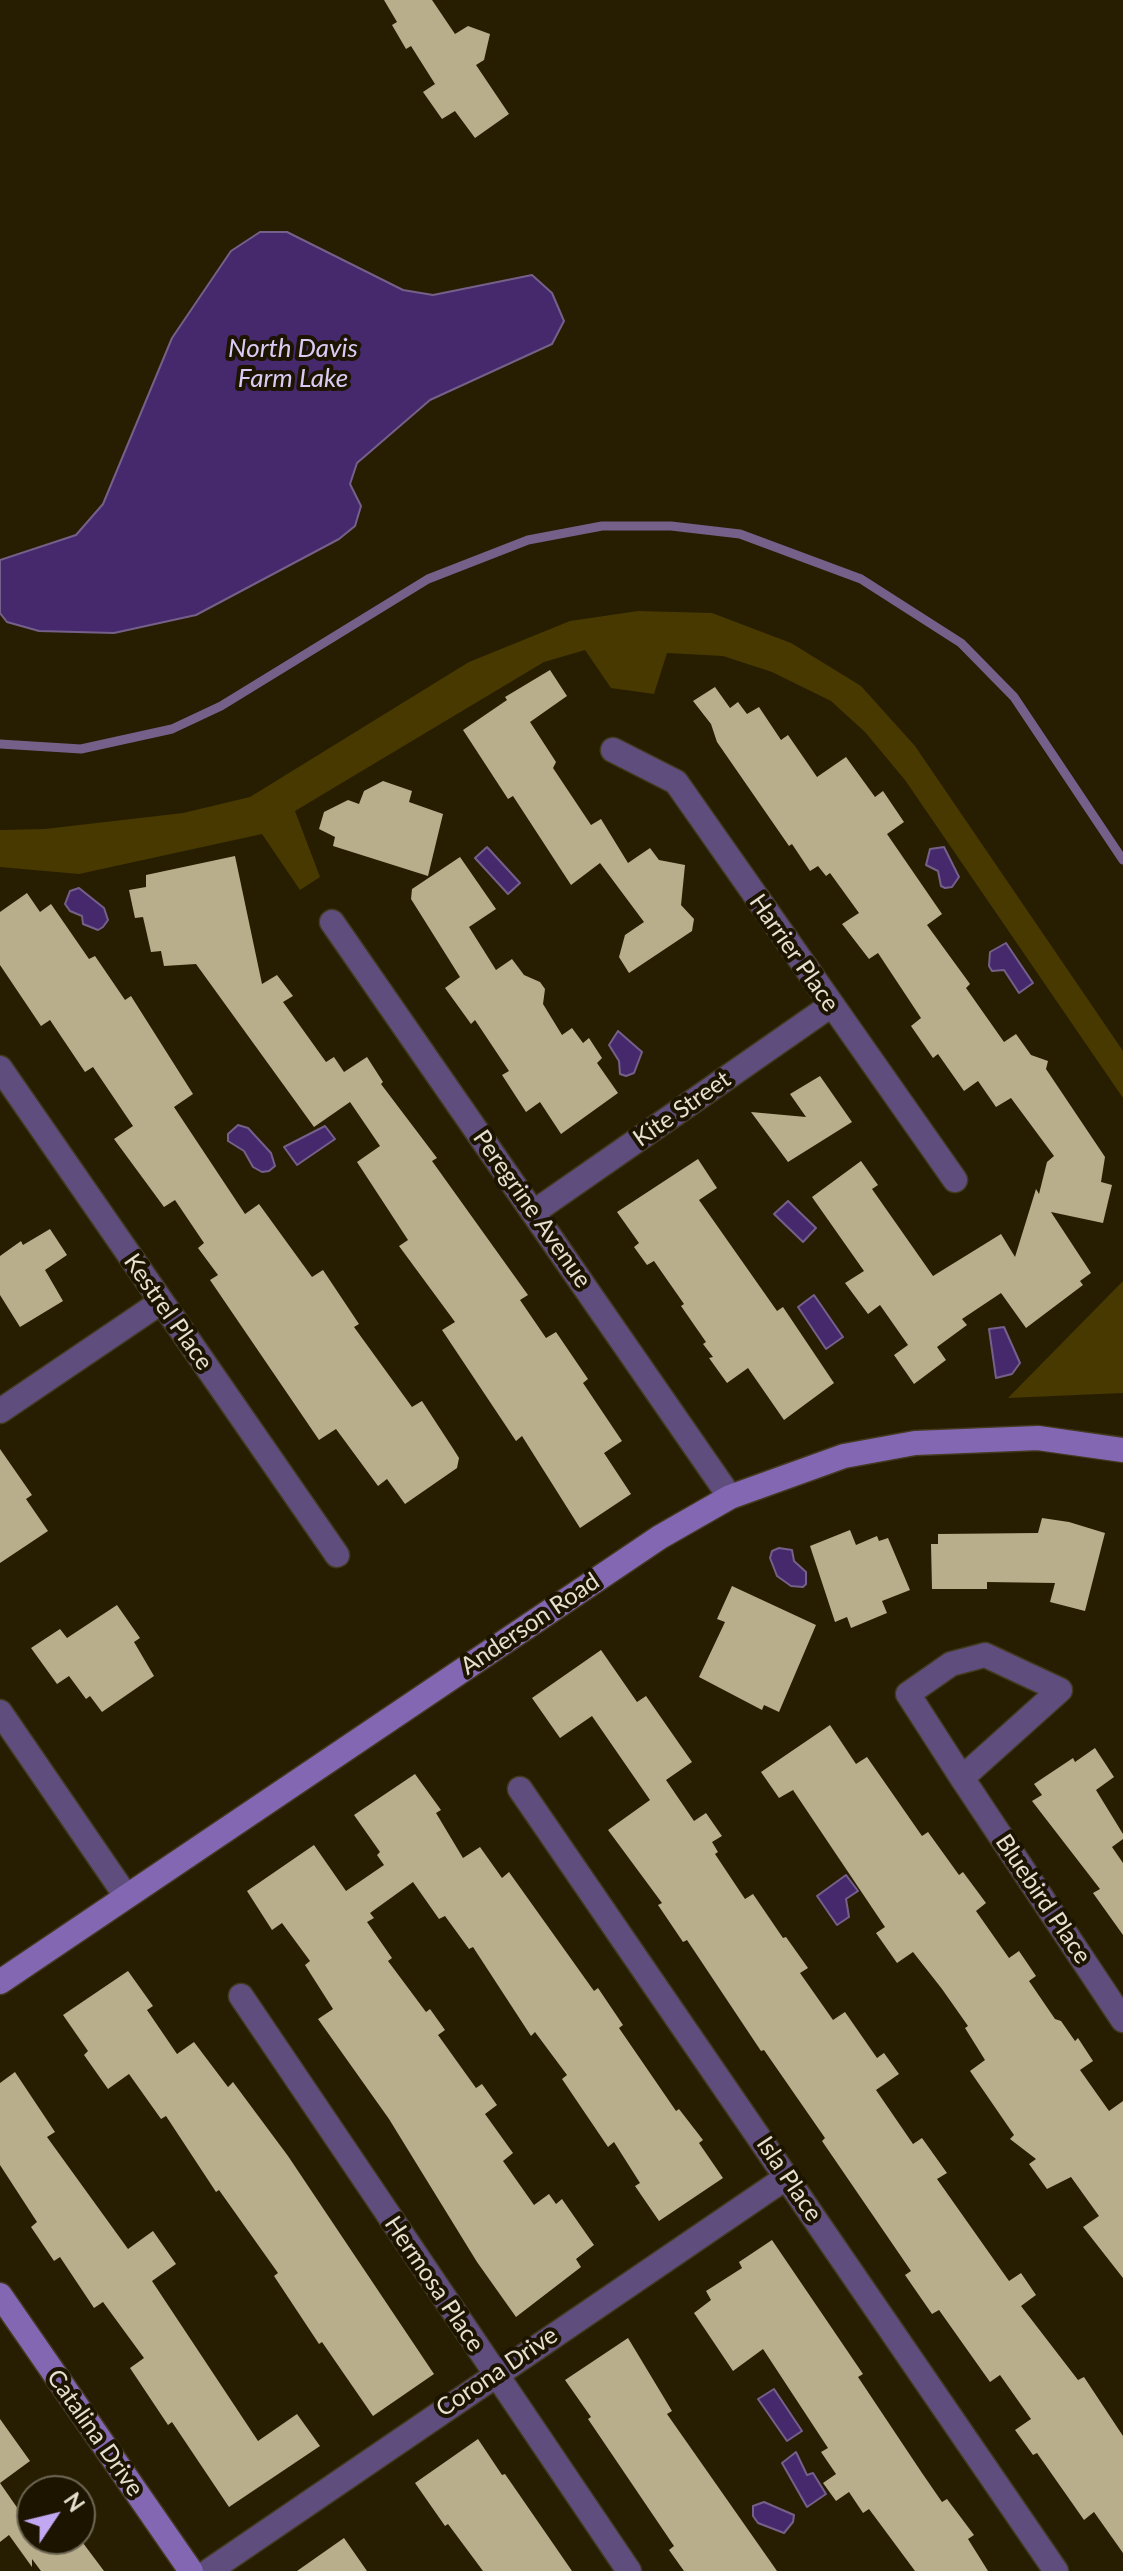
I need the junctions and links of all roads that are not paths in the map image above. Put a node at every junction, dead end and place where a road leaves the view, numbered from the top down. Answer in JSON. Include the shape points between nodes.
{"nodes":[{"id":1,"x":613,"y":750,"type":"dead end"},
{"id":2,"x":332,"y":922,"type":"dead end"},
{"id":3,"x":830,"y":1006,"type":"junction"},
{"id":4,"x":0,"y":1068,"type":"edge"},
{"id":5,"x":955,"y":1180,"type":"dead end"},
{"id":6,"x":534,"y":1212,"type":"junction"},
{"id":7,"x":161,"y":1302,"type":"junction"},
{"id":8,"x":0,"y":1411,"type":"edge"},
{"id":9,"x":1123,"y":1450,"type":"edge"},
{"id":10,"x":730,"y":1497,"type":"junction"},
{"id":11,"x":337,"y":1555,"type":"dead end"},
{"id":12,"x":0,"y":1712,"type":"edge"},
{"id":13,"x":962,"y":1778,"type":"junction"},
{"id":14,"x":520,"y":1789,"type":"dead end"},
{"id":15,"x":126,"y":1896,"type":"junction"},
{"id":16,"x":0,"y":1982,"type":"edge"},
{"id":17,"x":241,"y":1996,"type":"dead end"},
{"id":18,"x":1123,"y":2020,"type":"edge"},
{"id":19,"x":787,"y":2177,"type":"junction"},
{"id":20,"x":0,"y":2295,"type":"edge"},
{"id":21,"x":494,"y":2374,"type":"junction"},
{"id":22,"x":191,"y":2571,"type":"edge"},
{"id":23,"x":209,"y":2571,"type":"edge"},
{"id":24,"x":629,"y":2571,"type":"edge"},
{"id":25,"x":1056,"y":2571,"type":"edge"}],
"edges":[{"from":1,"to":3,"type":"street","name":"Harrier Place","via":[[676,782]]},
{"from":2,"to":6,"type":"street","name":"Peregrine Avenue"},
{"from":3,"to":5,"type":"street","name":"Harrier Place"},
{"from":3,"to":6,"type":"street","name":"Kite Street"},
{"from":4,"to":7,"type":"street","name":"Kestrel Place"},
{"from":6,"to":10,"type":"street","name":"Peregrine Avenue"},
{"from":7,"to":8,"type":"street"},
{"from":7,"to":11,"type":"street","name":"Kestrel Place"},
{"from":9,"to":10,"type":"street","name":"Anderson Road","via":[[1038,1438],[915,1443],[844,1456]]},
{"from":10,"to":15,"type":"street","name":"Anderson Road","via":[[660,1537]]},
{"from":12,"to":15,"type":"street"},
{"from":13,"to":13,"type":"street","name":"Bluebird Place","via":[[995,1749],[1060,1690],[985,1655],[951,1664],[908,1694]]},
{"from":13,"to":18,"type":"street","name":"Bluebird Place"},
{"from":14,"to":19,"type":"street","name":"Isla Place"},
{"from":15,"to":16,"type":"street","name":"Anderson Road"},
{"from":17,"to":21,"type":"street","name":"Hermosa Place"},
{"from":19,"to":21,"type":"street","name":"Corona Drive"},
{"from":19,"to":25,"type":"street","name":"Isla Place"},
{"from":20,"to":22,"type":"street","name":"Catalina Drive"},
{"from":21,"to":23,"type":"street","name":"Corona Drive"},
{"from":21,"to":24,"type":"street","name":"Hermosa Place"}]}
